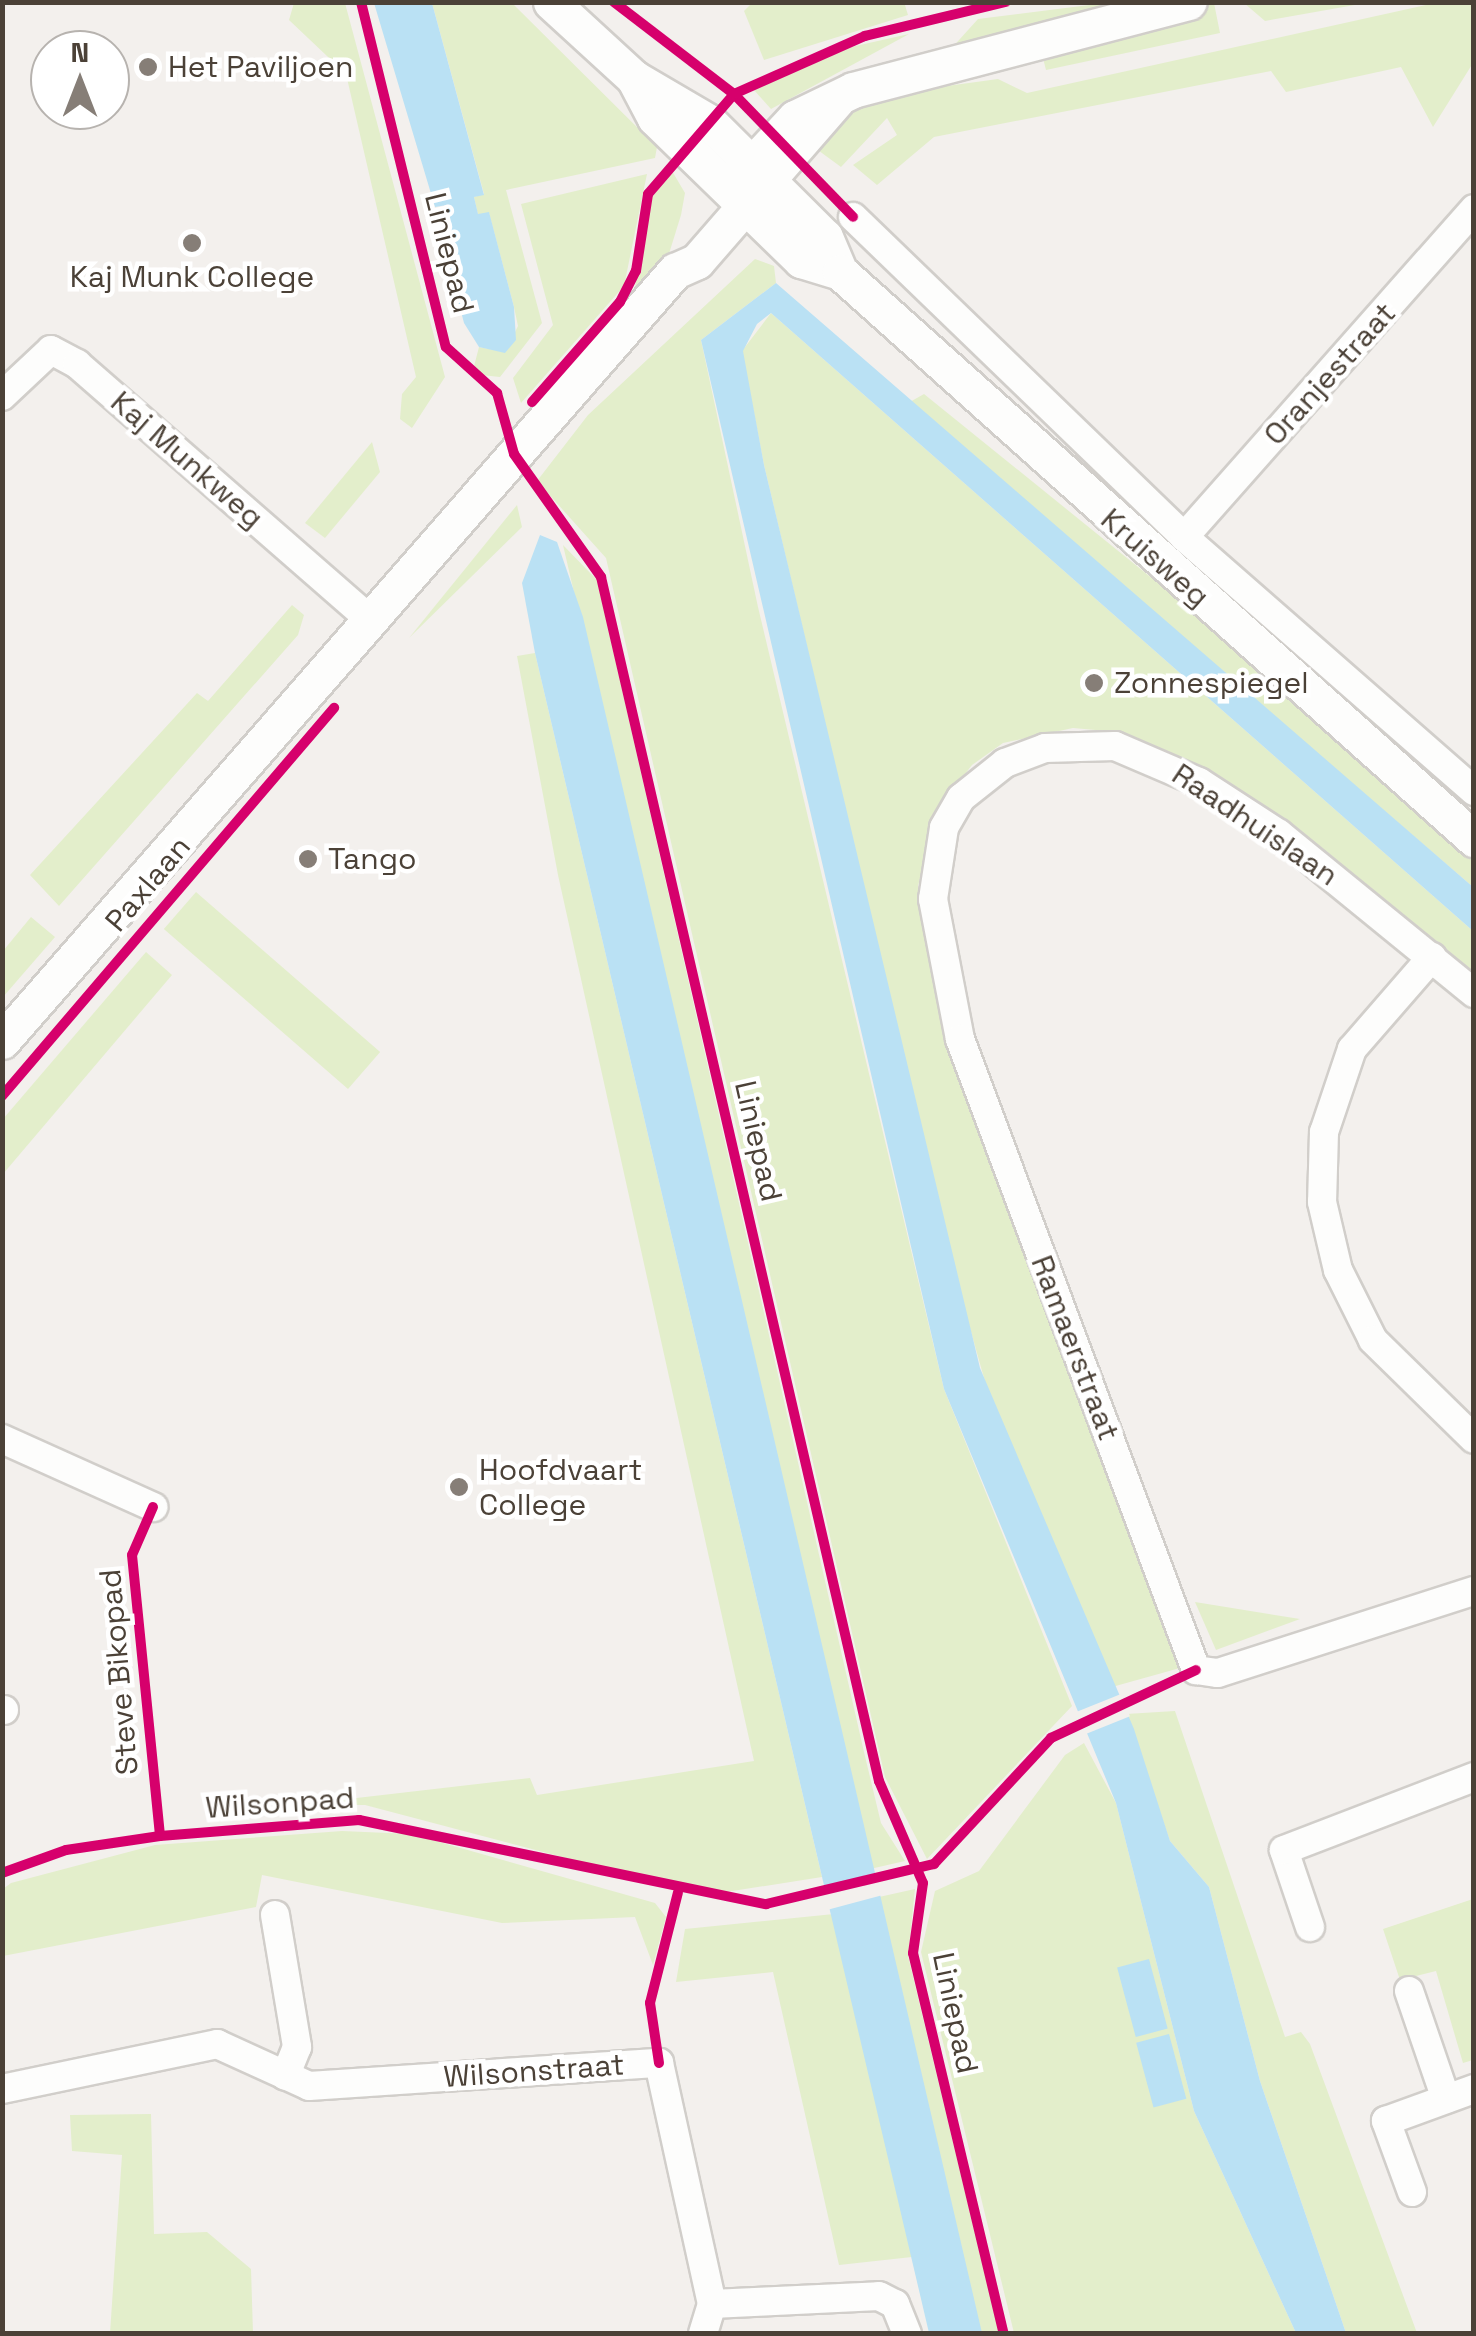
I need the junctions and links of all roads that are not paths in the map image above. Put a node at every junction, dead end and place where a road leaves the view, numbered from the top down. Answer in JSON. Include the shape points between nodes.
{"nodes":[{"id":1,"x":551,"y":2,"type":"edge"},
{"id":2,"x":1189,"y":2,"type":"edge"},
{"id":3,"x":749,"y":185,"type":"junction"},
{"id":4,"x":1474,"y":209,"type":"edge"},
{"id":5,"x":853,"y":216,"type":"dead end"},
{"id":6,"x":1463,"y":242,"type":"edge"},
{"id":7,"x":2,"y":396,"type":"edge"},
{"id":8,"x":1184,"y":537,"type":"junction"},
{"id":9,"x":370,"y":620,"type":"junction"},
{"id":10,"x":1005,"y":763,"type":"joint"},
{"id":11,"x":1474,"y":790,"type":"edge"},
{"id":12,"x":1474,"y":838,"type":"edge"},
{"id":13,"x":1432,"y":958,"type":"junction"},
{"id":14,"x":1474,"y":994,"type":"edge"},
{"id":15,"x":2,"y":1041,"type":"edge"},
{"id":16,"x":1474,"y":1438,"type":"edge"},
{"id":17,"x":2,"y":1440,"type":"edge"},
{"id":18,"x":153,"y":1508,"type":"dead end"},
{"id":19,"x":1474,"y":1591,"type":"edge"},
{"id":20,"x":1474,"y":1778,"type":"edge"},
{"id":21,"x":275,"y":1915,"type":"dead end"},
{"id":22,"x":1310,"y":1927,"type":"dead end"},
{"id":23,"x":1409,"y":1991,"type":"dead end"},
{"id":24,"x":285,"y":2076,"type":"junction"},
{"id":25,"x":2,"y":2089,"type":"edge"},
{"id":26,"x":1474,"y":2089,"type":"edge"},
{"id":27,"x":1446,"y":2099,"type":"junction"},
{"id":28,"x":1412,"y":2192,"type":"dead end"},
{"id":29,"x":712,"y":2304,"type":"junction"},
{"id":30,"x":702,"y":2334,"type":"edge"},
{"id":31,"x":907,"y":2334,"type":"edge"}],
"edges":[{"from":1,"to":3,"type":"street","name":"Kruisweg","via":[[634,78],[655,118]]},
{"from":2,"to":3,"type":"street","name":"Paxlaan","via":[[837,100]]},
{"from":3,"to":9,"type":"street","name":"Paxlaan","via":[[680,247],[675,271]]},
{"from":3,"to":12,"type":"street","name":"Kruisweg","via":[[801,260],[840,272]]},
{"from":4,"to":6,"type":"street","name":"Oranjestraat"},
{"from":5,"to":8,"type":"street","name":"Kruisweg"},
{"from":6,"to":8,"type":"street","name":"Oranjestraat"},
{"from":7,"to":9,"type":"street","name":"Kaj Munkweg","via":[[51,350],[77,364]]},
{"from":8,"to":11,"type":"street","name":"Kruisweg"},
{"from":9,"to":15,"type":"street","name":"Paxlaan"},
{"from":10,"to":13,"type":"street","name":"Raadhuislaan","via":[[1080,744],[1150,758],[1279,834]]},
{"from":10,"to":19,"type":"street","name":"Ramaerstraat","via":[[971,788],[944,828],[933,899],[944,977],[1196,1670],[1218,1673],[1454,1590]]},
{"from":13,"to":14,"type":"street","name":"Raadhuislaan"},
{"from":13,"to":16,"type":"street","via":[[1352,1049],[1324,1132],[1322,1202],[1338,1270],[1373,1340]]},
{"from":17,"to":18,"type":"street"},
{"from":20,"to":22,"type":"street","via":[[1284,1850]]},
{"from":21,"to":24,"type":"street","via":[[297,2048]]},
{"from":23,"to":27,"type":"street"},
{"from":24,"to":25,"type":"street","name":"Wilsonstraat","via":[[216,2044]]},
{"from":24,"to":29,"type":"street","name":"Wilsonstraat","via":[[309,2086],[659,2063]]},
{"from":26,"to":27,"type":"street"},
{"from":27,"to":28,"type":"street","via":[[1386,2121]]},
{"from":29,"to":30,"type":"street"},
{"from":29,"to":31,"type":"street","via":[[878,2296],[896,2304]]}]}
